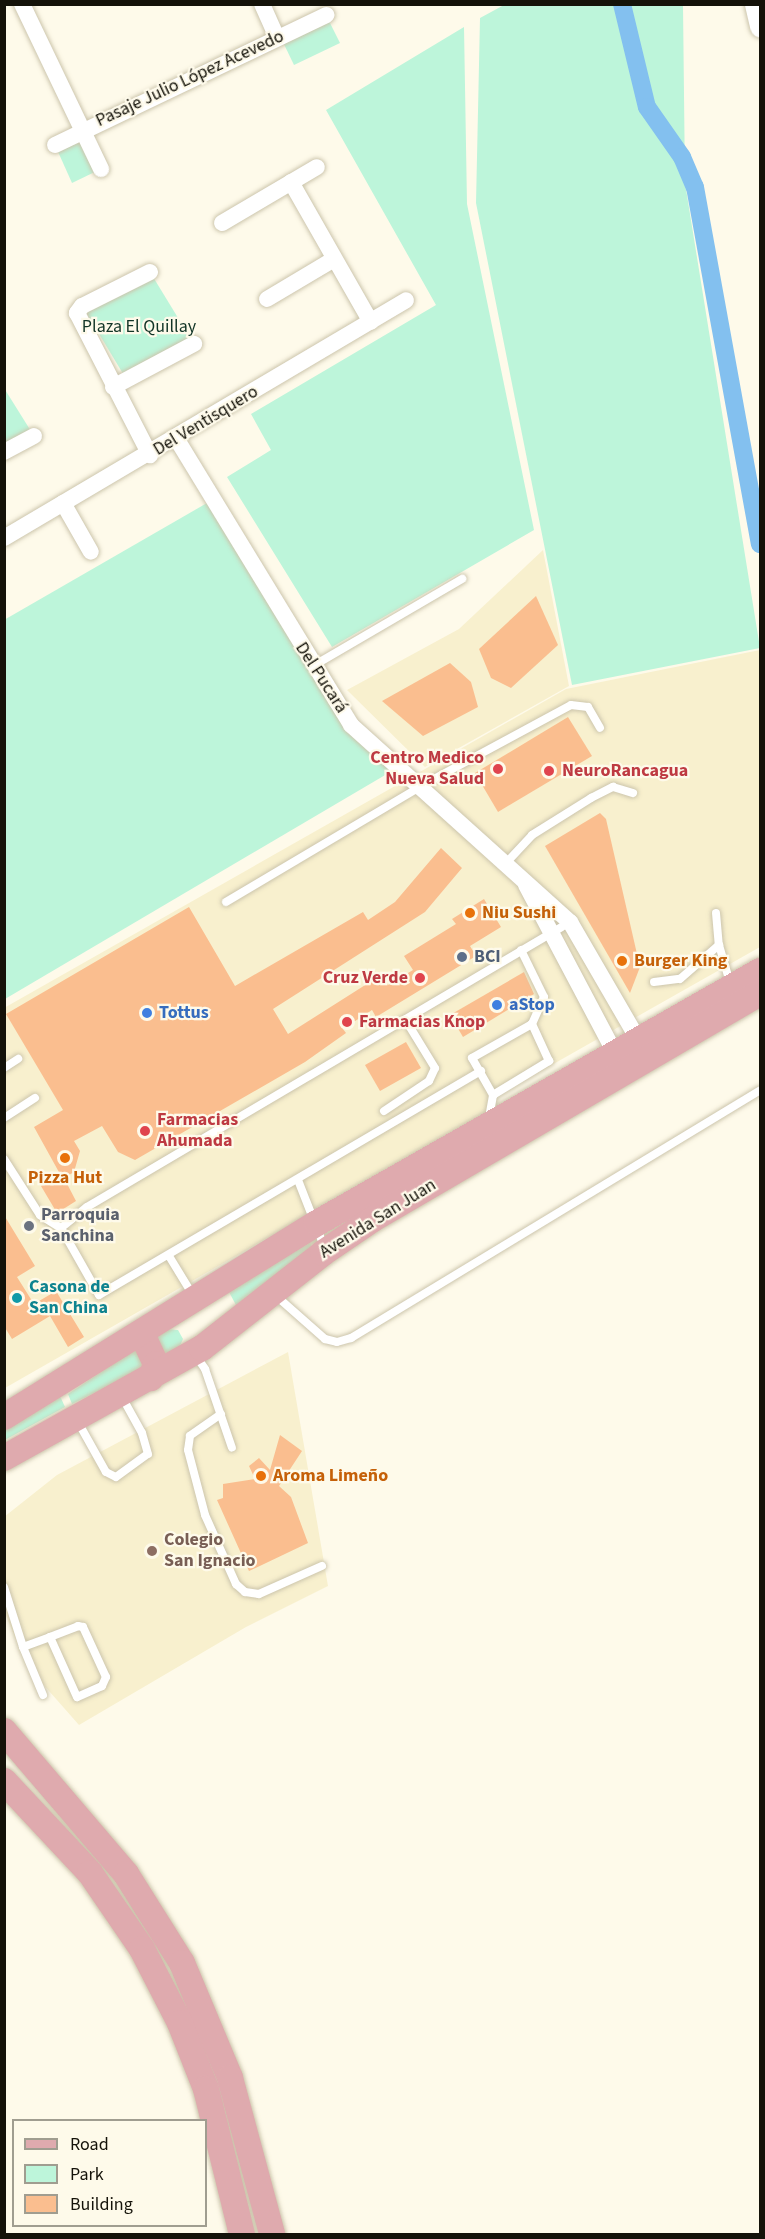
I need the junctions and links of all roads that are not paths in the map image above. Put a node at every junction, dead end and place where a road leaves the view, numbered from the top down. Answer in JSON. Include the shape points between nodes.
{"nodes":[{"id":1,"x":22,"y":4,"type":"edge"},
{"id":2,"x":262,"y":4,"type":"edge"},
{"id":3,"x":755,"y":4,"type":"edge"},
{"id":4,"x":326,"y":15,"type":"dead end"},
{"id":5,"x":760,"y":26,"type":"edge"},
{"id":6,"x":277,"y":38,"type":"junction"},
{"id":7,"x":83,"y":129,"type":"junction"},
{"id":8,"x":55,"y":145,"type":"dead end"},
{"id":9,"x":317,"y":167,"type":"dead end"},
{"id":10,"x":101,"y":169,"type":"dead end"},
{"id":11,"x":291,"y":182,"type":"junction"},
{"id":12,"x":222,"y":223,"type":"dead end"},
{"id":13,"x":334,"y":259,"type":"junction"},
{"id":14,"x":150,"y":272,"type":"dead end"},
{"id":15,"x":267,"y":299,"type":"dead end"},
{"id":16,"x":406,"y":300,"type":"dead end"},
{"id":17,"x":371,"y":322,"type":"junction"},
{"id":18,"x":194,"y":344,"type":"dead end"},
{"id":19,"x":113,"y":387,"type":"junction"},
{"id":20,"x":34,"y":436,"type":"dead end"},
{"id":21,"x":176,"y":438,"type":"junction"},
{"id":22,"x":4,"y":452,"type":"edge"},
{"id":23,"x":150,"y":454,"type":"junction"},
{"id":24,"x":63,"y":503,"type":"junction"},
{"id":25,"x":4,"y":538,"type":"edge"},
{"id":26,"x":91,"y":552,"type":"dead end"},
{"id":27,"x":462,"y":579,"type":"dead end"},
{"id":28,"x":312,"y":667,"type":"junction"},
{"id":29,"x":600,"y":728,"type":"dead end"},
{"id":30,"x":421,"y":786,"type":"junction"},
{"id":31,"x":633,"y":793,"type":"dead end"},
{"id":32,"x":507,"y":862,"type":"junction"},
{"id":33,"x":520,"y":874,"type":"junction"},
{"id":34,"x":226,"y":902,"type":"dead end"},
{"id":35,"x":716,"y":913,"type":"dead end"},
{"id":36,"x":570,"y":922,"type":"junction"},
{"id":37,"x":550,"y":933,"type":"junction"},
{"id":38,"x":719,"y":945,"type":"junction"},
{"id":39,"x":521,"y":950,"type":"junction"},
{"id":40,"x":760,"y":971,"type":"edge"},
{"id":41,"x":654,"y":982,"type":"dead end"},
{"id":42,"x":732,"y":987,"type":"junction"},
{"id":43,"x":760,"y":993,"type":"edge"},
{"id":44,"x":405,"y":1019,"type":"junction"},
{"id":45,"x":532,"y":1024,"type":"junction"},
{"id":46,"x":642,"y":1048,"type":"junction"},
{"id":47,"x":18,"y":1059,"type":"dead end"},
{"id":48,"x":549,"y":1061,"type":"junction"},
{"id":49,"x":619,"y":1062,"type":"junction"},
{"id":50,"x":4,"y":1068,"type":"edge"},
{"id":51,"x":481,"y":1071,"type":"junction"},
{"id":52,"x":564,"y":1086,"type":"junction"},
{"id":53,"x":760,"y":1090,"type":"edge"},
{"id":54,"x":493,"y":1095,"type":"junction"},
{"id":55,"x":35,"y":1098,"type":"dead end"},
{"id":56,"x":384,"y":1111,"type":"dead end"},
{"id":57,"x":4,"y":1118,"type":"edge"},
{"id":58,"x":486,"y":1127,"type":"junction"},
{"id":59,"x":4,"y":1159,"type":"edge"},
{"id":60,"x":298,"y":1180,"type":"junction"},
{"id":61,"x":317,"y":1222,"type":"junction"},
{"id":62,"x":61,"y":1228,"type":"junction"},
{"id":63,"x":323,"y":1253,"type":"junction"},
{"id":64,"x":169,"y":1256,"type":"junction"},
{"id":65,"x":272,"y":1292,"type":"junction"},
{"id":66,"x":195,"y":1299,"type":"junction"},
{"id":67,"x":142,"y":1334,"type":"junction"},
{"id":68,"x":194,"y":1353,"type":"junction"},
{"id":69,"x":151,"y":1378,"type":"junction"},
{"id":70,"x":119,"y":1393,"type":"junction"},
{"id":71,"x":221,"y":1414,"type":"junction"},
{"id":72,"x":4,"y":1417,"type":"edge"},
{"id":73,"x":76,"y":1419,"type":"junction"},
{"id":74,"x":232,"y":1448,"type":"dead end"},
{"id":75,"x":4,"y":1458,"type":"edge"},
{"id":76,"x":322,"y":1566,"type":"dead end"},
{"id":77,"x":4,"y":1587,"type":"edge"},
{"id":78,"x":50,"y":1637,"type":"junction"},
{"id":79,"x":23,"y":1647,"type":"junction"},
{"id":80,"x":43,"y":1695,"type":"dead end"},
{"id":81,"x":4,"y":1731,"type":"edge"},
{"id":82,"x":4,"y":1781,"type":"edge"},
{"id":83,"x":242,"y":2235,"type":"edge"},
{"id":84,"x":272,"y":2235,"type":"edge"}],
"edges":[{"from":1,"to":7,"type":"street"},
{"from":2,"to":6,"type":"street"},
{"from":3,"to":5,"type":"street"},
{"from":4,"to":6,"type":"street","name":"Pasaje Julio López Acevedo"},
{"from":6,"to":7,"type":"street","name":"Pasaje Julio López Acevedo"},
{"from":7,"to":8,"type":"street","name":"Pasaje Julio López Acevedo"},
{"from":7,"to":10,"type":"street"},
{"from":9,"to":11,"type":"street"},
{"from":11,"to":12,"type":"street"},
{"from":11,"to":13,"type":"street"},
{"from":13,"to":15,"type":"street"},
{"from":13,"to":17,"type":"street"},
{"from":14,"to":19,"type":"street","via":[[82,306],[77,313]]},
{"from":16,"to":17,"type":"street","name":"Del Ventisquero"},
{"from":17,"to":21,"type":"street","name":"Del Ventisquero"},
{"from":18,"to":19,"type":"street"},
{"from":19,"to":23,"type":"street"},
{"from":20,"to":22,"type":"street"},
{"from":21,"to":23,"type":"street","name":"Del Ventisquero"},
{"from":21,"to":28,"type":"street","name":"Del Pucará"},
{"from":23,"to":24,"type":"street","name":"Del Ventisquero"},
{"from":24,"to":25,"type":"street","name":"Del Ventisquero"},
{"from":24,"to":26,"type":"street"},
{"from":27,"to":28,"type":"lane"},
{"from":28,"to":30,"type":"street","name":"Del Pucará","via":[[351,725]]},
{"from":29,"to":30,"type":"lane","via":[[588,707],[571,705]]},
{"from":30,"to":32,"type":"street","name":"Del Pucará"},
{"from":30,"to":34,"type":"lane"},
{"from":31,"to":32,"type":"lane","via":[[613,787],[591,798],[532,835]]},
{"from":32,"to":33,"type":"street","name":"Del Pucará"},
{"from":33,"to":36,"type":"street","name":"Del Pucará"},
{"from":33,"to":37,"type":"street","name":"Del Pucará"},
{"from":35,"to":38,"type":"lane"},
{"from":36,"to":37,"type":"lane"},
{"from":36,"to":46,"type":"street","name":"Del Pucará"},
{"from":37,"to":39,"type":"lane"},
{"from":37,"to":49,"type":"street","name":"Del Pucará"},
{"from":38,"to":41,"type":"lane","via":[[680,979]]},
{"from":38,"to":42,"type":"lane"},
{"from":39,"to":44,"type":"lane"},
{"from":39,"to":45,"type":"lane","via":[[544,997]]},
{"from":40,"to":42,"type":"main road","name":"Avenida San Juan"},
{"from":42,"to":46,"type":"main road","name":"Avenida San Juan"},
{"from":43,"to":46,"type":"main road","name":"Avenida San Juan"},
{"from":44,"to":56,"type":"lane","via":[[435,1068],[429,1082]]},
{"from":44,"to":62,"type":"lane","via":[[87,1207]]},
{"from":45,"to":48,"type":"lane"},
{"from":45,"to":51,"type":"lane","via":[[472,1058]]},
{"from":46,"to":49,"type":"main road","name":"Avenida San Juan"},
{"from":47,"to":50,"type":"lane"},
{"from":48,"to":52,"type":"lane"},
{"from":48,"to":54,"type":"lane"},
{"from":49,"to":52,"type":"main road","name":"Avenida San Juan"},
{"from":49,"to":63,"type":"main road","name":"Avenida San Juan"},
{"from":51,"to":54,"type":"lane"},
{"from":51,"to":60,"type":"lane"},
{"from":52,"to":58,"type":"main road","name":"Avenida San Juan"},
{"from":53,"to":65,"type":"lane","via":[[351,1338],[337,1342],[325,1339]]},
{"from":54,"to":58,"type":"lane"},
{"from":55,"to":57,"type":"lane"},
{"from":58,"to":61,"type":"main road","name":"Avenida San Juan"},
{"from":59,"to":62,"type":"lane","via":[[40,1215]]},
{"from":60,"to":61,"type":"lane"},
{"from":60,"to":64,"type":"lane"},
{"from":61,"to":63,"type":"lane"},
{"from":61,"to":66,"type":"main road","name":"Avenida San Juan"},
{"from":62,"to":64,"type":"lane","via":[[99,1295]]},
{"from":63,"to":65,"type":"main road","name":"Avenida San Juan"},
{"from":64,"to":66,"type":"lane"},
{"from":65,"to":68,"type":"main road","name":"Avenida San Juan"},
{"from":66,"to":67,"type":"main road","name":"Avenida San Juan"},
{"from":67,"to":69,"type":"main road","via":[[156,1364]]},
{"from":67,"to":72,"type":"main road","name":"Avenida San Juan"},
{"from":68,"to":69,"type":"main road","name":"Avenida San Juan"},
{"from":68,"to":71,"type":"lane","via":[[205,1369]]},
{"from":69,"to":70,"type":"main road","name":"Avenida San Juan"},
{"from":70,"to":73,"type":"main road","name":"Avenida San Juan"},
{"from":70,"to":73,"type":"lane","via":[[149,1449],[145,1460],[116,1477],[106,1472]]},
{"from":71,"to":74,"type":"lane"},
{"from":71,"to":76,"type":"lane","via":[[190,1436],[188,1450],[205,1515],[236,1584],[245,1592],[259,1594]]},
{"from":73,"to":75,"type":"main road","name":"Avenida San Juan"},
{"from":77,"to":79,"type":"lane"},
{"from":78,"to":78,"type":"lane","via":[[83,1627],[106,1677],[102,1686],[77,1696]]},
{"from":78,"to":79,"type":"lane"},
{"from":79,"to":80,"type":"lane"},
{"from":81,"to":84,"type":"main road","via":[[126,1874],[182,1963],[230,2078]]},
{"from":82,"to":83,"type":"main road","via":[[90,1873],[142,1949],[180,2023],[206,2089]]}]}
